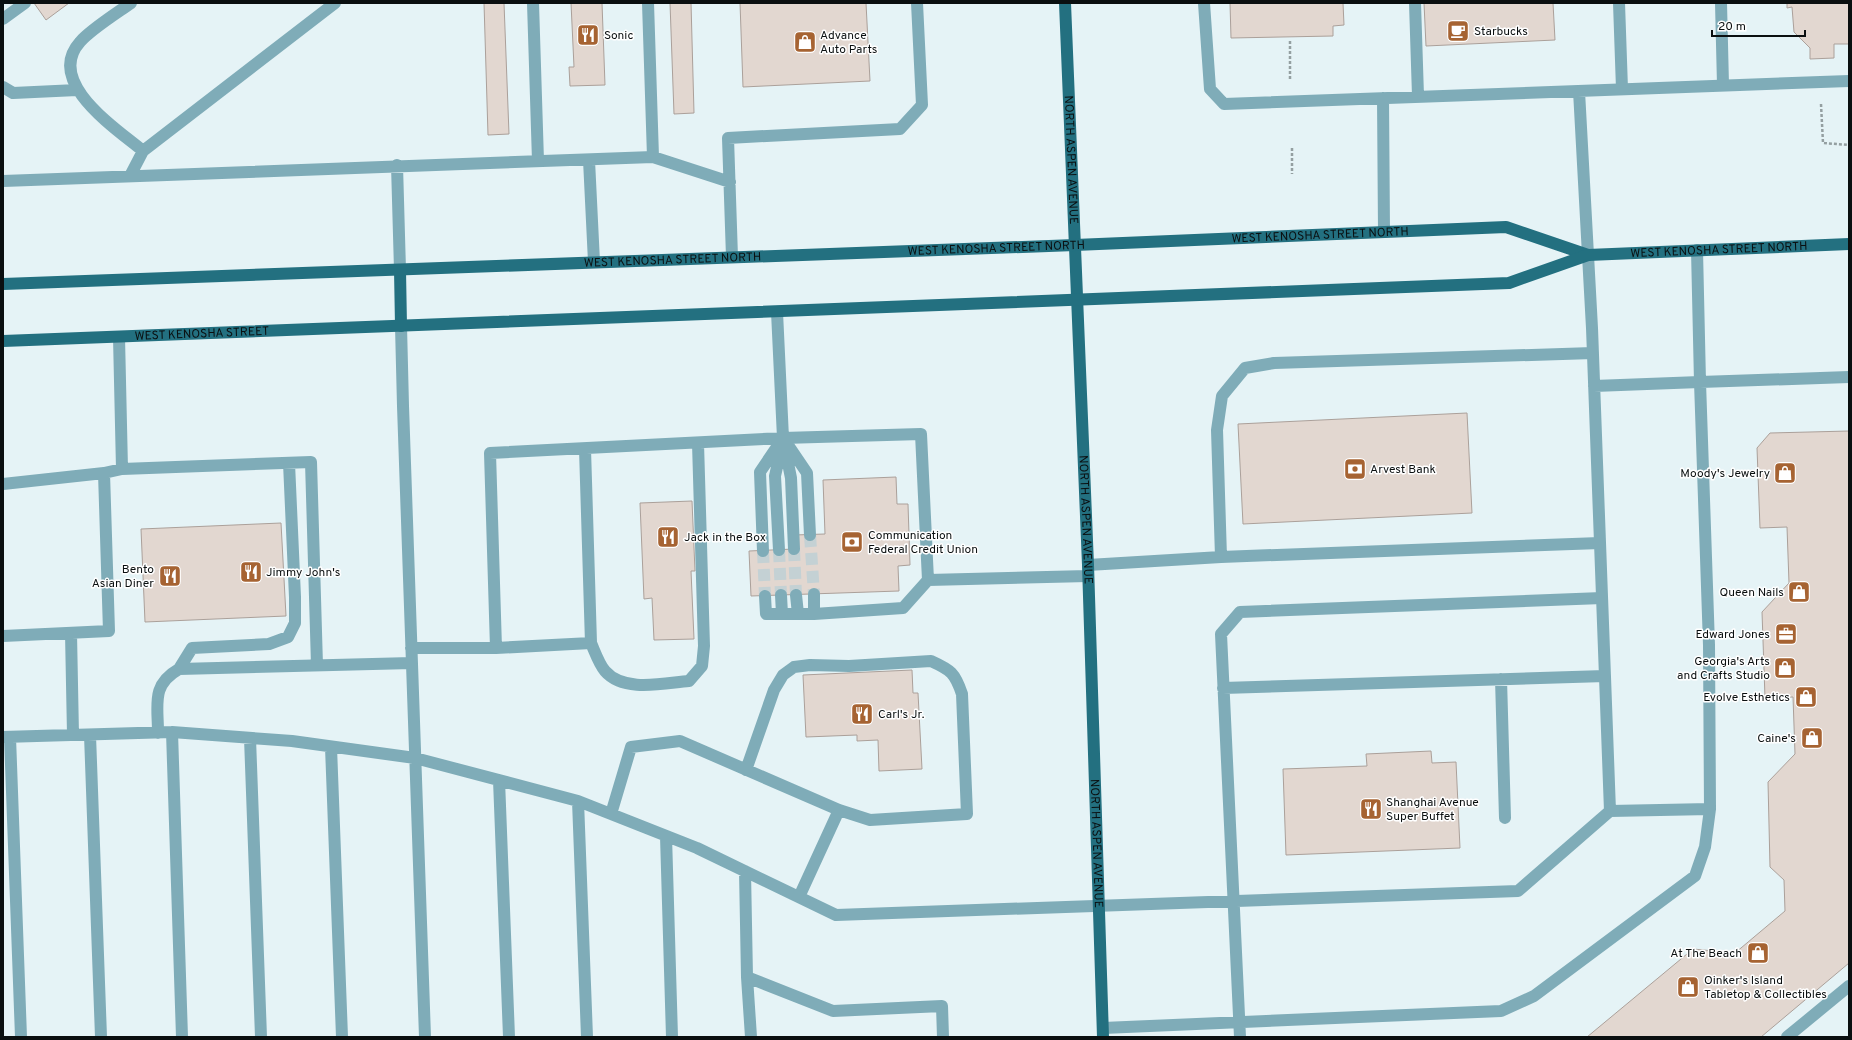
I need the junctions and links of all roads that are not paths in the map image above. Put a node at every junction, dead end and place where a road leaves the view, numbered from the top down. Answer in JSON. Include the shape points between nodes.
{"nodes":[{"id":1,"x":25,"y":3,"type":"edge"},
{"id":2,"x":131,"y":3,"type":"edge"},
{"id":3,"x":335,"y":3,"type":"edge"},
{"id":4,"x":532,"y":3,"type":"edge"},
{"id":5,"x":648,"y":3,"type":"edge"},
{"id":6,"x":917,"y":3,"type":"edge"},
{"id":7,"x":1065,"y":3,"type":"edge"},
{"id":8,"x":1204,"y":3,"type":"edge"},
{"id":9,"x":1415,"y":3,"type":"edge"},
{"id":10,"x":1619,"y":3,"type":"edge"},
{"id":11,"x":1721,"y":3,"type":"edge"},
{"id":12,"x":3,"y":20,"type":"edge"},
{"id":13,"x":1849,"y":81,"type":"edge"},
{"id":14,"x":1723,"y":85,"type":"junction"},
{"id":15,"x":3,"y":87,"type":"edge"},
{"id":16,"x":1622,"y":89,"type":"junction"},
{"id":17,"x":77,"y":90,"type":"junction"},
{"id":18,"x":1579,"y":91,"type":"junction"},
{"id":19,"x":1418,"y":96,"type":"junction"},
{"id":20,"x":1383,"y":98,"type":"junction"},
{"id":21,"x":143,"y":151,"type":"junction"},
{"id":22,"x":653,"y":157,"type":"junction"},
{"id":23,"x":589,"y":160,"type":"junction"},
{"id":24,"x":538,"y":161,"type":"junction"},
{"id":25,"x":397,"y":165,"type":"junction"},
{"id":26,"x":130,"y":176,"type":"junction"},
{"id":27,"x":3,"y":181,"type":"edge"},
{"id":28,"x":730,"y":182,"type":"junction"},
{"id":29,"x":1384,"y":232,"type":"junction"},
{"id":30,"x":1849,"y":244,"type":"edge"},
{"id":31,"x":1075,"y":245,"type":"junction"},
{"id":32,"x":1697,"y":250,"type":"junction"},
{"id":33,"x":1588,"y":255,"type":"junction"},
{"id":34,"x":732,"y":257,"type":"junction"},
{"id":35,"x":594,"y":262,"type":"junction"},
{"id":36,"x":400,"y":270,"type":"junction"},
{"id":37,"x":3,"y":284,"type":"edge"},
{"id":38,"x":1077,"y":301,"type":"junction"},
{"id":39,"x":777,"y":312,"type":"junction"},
{"id":40,"x":401,"y":326,"type":"junction"},
{"id":41,"x":119,"y":337,"type":"junction"},
{"id":42,"x":3,"y":341,"type":"edge"},
{"id":43,"x":1593,"y":353,"type":"junction"},
{"id":44,"x":1849,"y":377,"type":"edge"},
{"id":45,"x":1700,"y":382,"type":"junction"},
{"id":46,"x":1594,"y":386,"type":"junction"},
{"id":47,"x":783,"y":438,"type":"junction"},
{"id":48,"x":698,"y":443,"type":"junction"},
{"id":49,"x":585,"y":449,"type":"junction"},
{"id":50,"x":289,"y":463,"type":"junction"},
{"id":51,"x":122,"y":469,"type":"junction"},
{"id":52,"x":104,"y":473,"type":"junction"},
{"id":53,"x":3,"y":484,"type":"edge"},
{"id":54,"x":810,"y":535,"type":"tunnel mouth"},
{"id":55,"x":1600,"y":543,"type":"junction"},
{"id":56,"x":794,"y":549,"type":"tunnel mouth"},
{"id":57,"x":763,"y":550,"type":"tunnel mouth"},
{"id":58,"x":779,"y":550,"type":"tunnel mouth"},
{"id":59,"x":1221,"y":557,"type":"junction"},
{"id":60,"x":1088,"y":570,"type":"junction"},
{"id":61,"x":928,"y":580,"type":"junction"},
{"id":62,"x":796,"y":594,"type":"tunnel mouth"},
{"id":63,"x":814,"y":594,"type":"tunnel mouth"},
{"id":64,"x":781,"y":595,"type":"tunnel mouth"},
{"id":65,"x":765,"y":596,"type":"tunnel mouth"},
{"id":66,"x":1602,"y":598,"type":"junction"},
{"id":67,"x":782,"y":614,"type":"junction"},
{"id":68,"x":798,"y":614,"type":"junction"},
{"id":69,"x":814,"y":614,"type":"junction"},
{"id":70,"x":71,"y":633,"type":"junction"},
{"id":71,"x":3,"y":636,"type":"edge"},
{"id":72,"x":591,"y":643,"type":"junction"},
{"id":73,"x":411,"y":648,"type":"junction"},
{"id":74,"x":496,"y":648,"type":"junction"},
{"id":75,"x":412,"y":663,"type":"junction"},
{"id":76,"x":317,"y":665,"type":"junction"},
{"id":77,"x":179,"y":669,"type":"junction"},
{"id":78,"x":1605,"y":676,"type":"junction"},
{"id":79,"x":1501,"y":679,"type":"junction"},
{"id":80,"x":1223,"y":688,"type":"junction"},
{"id":81,"x":158,"y":732,"type":"junction"},
{"id":82,"x":172,"y":732,"type":"junction"},
{"id":83,"x":73,"y":735,"type":"junction"},
{"id":84,"x":90,"y":735,"type":"junction"},
{"id":85,"x":7,"y":737,"type":"edge"},
{"id":86,"x":250,"y":738,"type":"junction"},
{"id":87,"x":331,"y":747,"type":"junction"},
{"id":88,"x":415,"y":758,"type":"junction"},
{"id":89,"x":746,"y":770,"type":"junction"},
{"id":90,"x":499,"y":780,"type":"junction"},
{"id":91,"x":578,"y":801,"type":"junction"},
{"id":92,"x":1710,"y":809,"type":"junction"},
{"id":93,"x":838,"y":810,"type":"junction"},
{"id":94,"x":1610,"y":811,"type":"junction"},
{"id":95,"x":611,"y":814,"type":"junction"},
{"id":96,"x":1505,"y":818,"type":"dead end"},
{"id":97,"x":666,"y":836,"type":"junction"},
{"id":98,"x":745,"y":871,"type":"junction"},
{"id":99,"x":799,"y":897,"type":"junction"},
{"id":100,"x":1234,"y":900,"type":"junction"},
{"id":101,"x":1098,"y":905,"type":"junction"},
{"id":102,"x":747,"y":977,"type":"junction"},
{"id":103,"x":1849,"y":986,"type":"edge"},
{"id":104,"x":1239,"y":1022,"type":"junction"},
{"id":105,"x":1103,"y":1032,"type":"edge"},
{"id":106,"x":21,"y":1037,"type":"edge"},
{"id":107,"x":101,"y":1037,"type":"edge"},
{"id":108,"x":182,"y":1037,"type":"edge"},
{"id":109,"x":261,"y":1037,"type":"edge"},
{"id":110,"x":342,"y":1037,"type":"edge"},
{"id":111,"x":425,"y":1037,"type":"edge"},
{"id":112,"x":509,"y":1037,"type":"edge"},
{"id":113,"x":587,"y":1037,"type":"edge"},
{"id":114,"x":672,"y":1037,"type":"edge"},
{"id":115,"x":751,"y":1037,"type":"edge"},
{"id":116,"x":943,"y":1037,"type":"edge"},
{"id":117,"x":1240,"y":1037,"type":"edge"},
{"id":118,"x":1787,"y":1037,"type":"edge"}],
"edges":[{"from":1,"to":12,"type":"lane"},
{"from":2,"to":17,"type":"lane","via":[[80,41],[74,51],[70,70]]},
{"from":3,"to":21,"type":"lane"},
{"from":4,"to":24,"type":"lane"},
{"from":5,"to":22,"type":"lane"},
{"from":6,"to":28,"type":"lane","via":[[922,105],[900,129],[728,138]]},
{"from":7,"to":31,"type":"main road","name":"NORTH ASPEN AVENUE"},
{"from":8,"to":20,"type":"lane","via":[[1210,89],[1224,104]]},
{"from":9,"to":19,"type":"lane"},
{"from":10,"to":16,"type":"lane"},
{"from":11,"to":14,"type":"lane"},
{"from":13,"to":14,"type":"lane"},
{"from":14,"to":16,"type":"lane"},
{"from":15,"to":17,"type":"lane","via":[[13,94]]},
{"from":16,"to":18,"type":"lane"},
{"from":17,"to":21,"type":"lane","via":[[85,102]]},
{"from":18,"to":19,"type":"lane"},
{"from":18,"to":33,"type":"lane"},
{"from":19,"to":20,"type":"lane"},
{"from":20,"to":29,"type":"lane"},
{"from":21,"to":26,"type":"lane"},
{"from":22,"to":23,"type":"lane"},
{"from":22,"to":28,"type":"lane"},
{"from":23,"to":24,"type":"lane"},
{"from":23,"to":35,"type":"lane"},
{"from":24,"to":25,"type":"lane"},
{"from":25,"to":26,"type":"lane"},
{"from":25,"to":36,"type":"lane"},
{"from":26,"to":27,"type":"lane"},
{"from":28,"to":34,"type":"lane"},
{"from":29,"to":31,"type":"main road","name":"WEST KENOSHA STREET NORTH"},
{"from":29,"to":33,"type":"main road","name":"WEST KENOSHA STREET NORTH","via":[[1506,227]]},
{"from":30,"to":32,"type":"main road","name":"WEST KENOSHA STREET NORTH"},
{"from":31,"to":34,"type":"main road","name":"WEST KENOSHA STREET NORTH"},
{"from":31,"to":38,"type":"main road","name":"NORTH ASPEN AVENUE"},
{"from":32,"to":33,"type":"main road","name":"WEST KENOSHA STREET NORTH"},
{"from":32,"to":45,"type":"lane"},
{"from":33,"to":38,"type":"main road","name":"WEST KENOSHA STREET NORTH","via":[[1509,283]]},
{"from":33,"to":43,"type":"lane"},
{"from":34,"to":35,"type":"main road","name":"WEST KENOSHA STREET NORTH"},
{"from":35,"to":36,"type":"main road","name":"WEST KENOSHA STREET NORTH"},
{"from":36,"to":37,"type":"main road"},
{"from":36,"to":40,"type":"main road"},
{"from":38,"to":39,"type":"main road","name":"WEST KENOSHA STREET NORTH"},
{"from":38,"to":60,"type":"main road","name":"NORTH ASPEN AVENUE"},
{"from":39,"to":40,"type":"main road","name":"WEST KENOSHA STREET NORTH"},
{"from":39,"to":47,"type":"lane"},
{"from":40,"to":41,"type":"main road","name":"WEST KENOSHA STREET"},
{"from":40,"to":73,"type":"lane"},
{"from":41,"to":42,"type":"main road","name":"WEST KENOSHA STREET"},
{"from":41,"to":51,"type":"lane"},
{"from":43,"to":46,"type":"lane"},
{"from":43,"to":59,"type":"lane","via":[[1274,363],[1245,368],[1222,396],[1217,430]]},
{"from":44,"to":45,"type":"lane"},
{"from":45,"to":46,"type":"lane"},
{"from":45,"to":92,"type":"lane","via":[[1709,645]]},
{"from":46,"to":55,"type":"lane"},
{"from":47,"to":48,"type":"lane"},
{"from":47,"to":54,"type":"lane","via":[[807,473]]},
{"from":47,"to":56,"type":"lane","via":[[791,478]]},
{"from":47,"to":57,"type":"lane","via":[[760,472]]},
{"from":47,"to":58,"type":"lane","via":[[775,476]]},
{"from":47,"to":61,"type":"lane","via":[[921,434]]},
{"from":48,"to":49,"type":"lane"},
{"from":48,"to":72,"type":"lane","via":[[704,646],[702,666],[689,681],[622,683],[605,671]]},
{"from":49,"to":72,"type":"lane"},
{"from":49,"to":74,"type":"lane","via":[[490,453]]},
{"from":50,"to":51,"type":"lane"},
{"from":50,"to":76,"type":"lane","via":[[311,462]]},
{"from":50,"to":77,"type":"lane","via":[[295,623],[288,637],[269,644],[192,648]]},
{"from":51,"to":52,"type":"lane"},
{"from":52,"to":53,"type":"lane"},
{"from":52,"to":70,"type":"lane","via":[[110,631]]},
{"from":55,"to":59,"type":"lane"},
{"from":55,"to":66,"type":"lane"},
{"from":59,"to":60,"type":"lane"},
{"from":60,"to":61,"type":"lane"},
{"from":60,"to":101,"type":"main road","name":"NORTH ASPEN AVENUE"},
{"from":61,"to":69,"type":"lane","via":[[903,608]]},
{"from":62,"to":68,"type":"lane"},
{"from":63,"to":69,"type":"lane"},
{"from":64,"to":67,"type":"lane"},
{"from":65,"to":67,"type":"lane","via":[[766,614]]},
{"from":66,"to":78,"type":"lane"},
{"from":66,"to":80,"type":"lane","via":[[1240,612],[1221,634]]},
{"from":67,"to":68,"type":"lane"},
{"from":68,"to":69,"type":"lane"},
{"from":70,"to":71,"type":"lane"},
{"from":70,"to":83,"type":"lane"},
{"from":72,"to":74,"type":"lane"},
{"from":73,"to":74,"type":"lane"},
{"from":73,"to":75,"type":"lane"},
{"from":75,"to":76,"type":"lane"},
{"from":75,"to":88,"type":"lane"},
{"from":76,"to":77,"type":"lane"},
{"from":77,"to":81,"type":"lane","via":[[166,676],[159,688]]},
{"from":78,"to":79,"type":"lane"},
{"from":78,"to":94,"type":"lane"},
{"from":79,"to":80,"type":"lane"},
{"from":79,"to":96,"type":"lane"},
{"from":80,"to":100,"type":"lane"},
{"from":81,"to":82,"type":"lane"},
{"from":81,"to":84,"type":"lane"},
{"from":82,"to":86,"type":"lane"},
{"from":82,"to":108,"type":"lane"},
{"from":83,"to":84,"type":"lane"},
{"from":83,"to":85,"type":"lane"},
{"from":84,"to":107,"type":"lane"},
{"from":85,"to":106,"type":"lane"},
{"from":86,"to":87,"type":"lane"},
{"from":86,"to":109,"type":"lane"},
{"from":87,"to":88,"type":"lane"},
{"from":87,"to":110,"type":"lane"},
{"from":88,"to":90,"type":"lane"},
{"from":88,"to":111,"type":"lane"},
{"from":89,"to":93,"type":"lane"},
{"from":89,"to":93,"type":"lane","via":[[774,690],[783,675],[794,667],[931,661],[956,677],[962,694],[967,814],[870,820]]},
{"from":89,"to":95,"type":"lane","via":[[680,741],[631,747]]},
{"from":90,"to":91,"type":"lane"},
{"from":90,"to":112,"type":"lane"},
{"from":91,"to":95,"type":"lane"},
{"from":91,"to":113,"type":"lane"},
{"from":92,"to":94,"type":"lane"},
{"from":92,"to":104,"type":"lane","via":[[1706,847],[1696,876],[1534,996],[1501,1011]]},
{"from":93,"to":99,"type":"lane"},
{"from":94,"to":100,"type":"lane","via":[[1518,891]]},
{"from":95,"to":97,"type":"lane"},
{"from":97,"to":98,"type":"lane"},
{"from":97,"to":114,"type":"lane"},
{"from":98,"to":99,"type":"lane"},
{"from":98,"to":102,"type":"lane"},
{"from":99,"to":101,"type":"lane","via":[[836,915]]},
{"from":100,"to":101,"type":"lane"},
{"from":100,"to":104,"type":"lane"},
{"from":101,"to":105,"type":"main road","name":"NORTH ASPEN AVENUE"},
{"from":102,"to":115,"type":"lane"},
{"from":102,"to":116,"type":"lane","via":[[833,1011],[942,1006]]},
{"from":103,"to":118,"type":"lane"},
{"from":104,"to":105,"type":"lane"},
{"from":104,"to":117,"type":"lane"}]}
